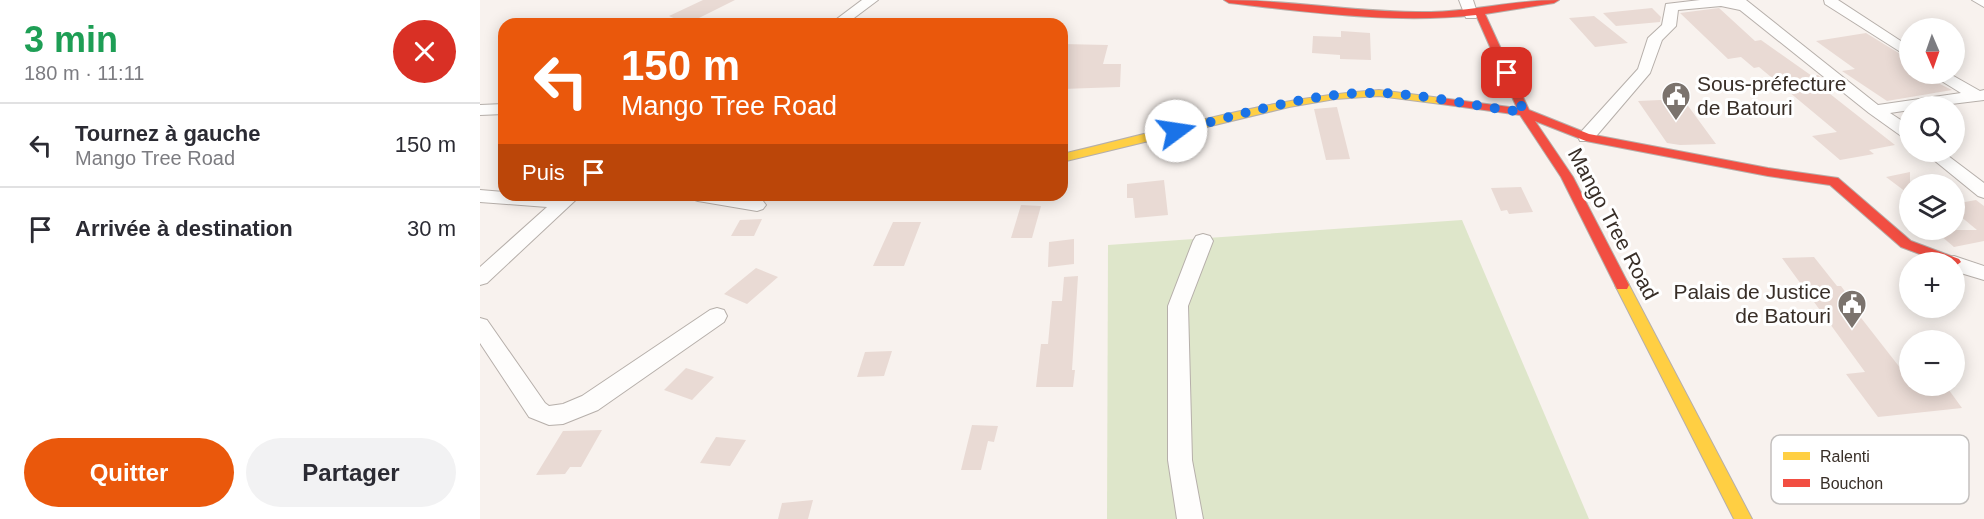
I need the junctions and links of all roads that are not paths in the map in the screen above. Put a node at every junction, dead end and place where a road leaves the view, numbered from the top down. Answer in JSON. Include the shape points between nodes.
{"nodes":[{"id":1,"x":871,"y":0,"type":"edge"},
{"id":2,"x":1229,"y":0,"type":"edge"},
{"id":3,"x":1466,"y":0,"type":"edge"},
{"id":4,"x":1554,"y":0,"type":"edge"},
{"id":5,"x":1979,"y":0,"type":"edge"},
{"id":6,"x":1830,"y":1,"type":"edge"},
{"id":7,"x":1271,"y":3,"type":"edge"},
{"id":8,"x":1740,"y":3,"type":"edge"},
{"id":9,"x":1984,"y":3,"type":"edge"},
{"id":10,"x":1476,"y":15,"type":"junction"},
{"id":11,"x":846,"y":18,"type":"edge"},
{"id":12,"x":1899,"y":47,"type":"edge"},
{"id":13,"x":1959,"y":84,"type":"edge"},
{"id":14,"x":1980,"y":95,"type":"edge"},
{"id":15,"x":498,"y":108,"type":"edge"},
{"id":16,"x":480,"y":110,"type":"edge"},
{"id":17,"x":1875,"y":110,"type":"junction"},
{"id":18,"x":1524,"y":112,"type":"junction"},
{"id":19,"x":1899,"y":126,"type":"edge"},
{"id":20,"x":1586,"y":137,"type":"junction"},
{"id":21,"x":1068,"y":157,"type":"edge"},
{"id":22,"x":1946,"y":162,"type":"edge"},
{"id":23,"x":1984,"y":192,"type":"edge"},
{"id":24,"x":480,"y":196,"type":"edge"},
{"id":25,"x":498,"y":197,"type":"edge"},
{"id":26,"x":565,"y":201,"type":"edge"},
{"id":27,"x":733,"y":201,"type":"edge"},
{"id":28,"x":757,"y":205,"type":"dead end"},
{"id":29,"x":1203,"y":242,"type":"dead end"},
{"id":30,"x":1926,"y":252,"type":"edge"},
{"id":31,"x":1965,"y":267,"type":"edge"},
{"id":32,"x":1984,"y":273,"type":"edge"},
{"id":33,"x":480,"y":278,"type":"edge"},
{"id":34,"x":717,"y":316,"type":"dead end"},
{"id":35,"x":480,"y":326,"type":"edge"},
{"id":36,"x":1190,"y":519,"type":"edge"},
{"id":37,"x":1743,"y":519,"type":"edge"}],
"edges":[{"from":1,"to":11,"type":"street"},
{"from":2,"to":7,"type":"street"},
{"from":3,"to":10,"type":"street"},
{"from":4,"to":10,"type":"street"},
{"from":5,"to":9,"type":"street"},
{"from":6,"to":12,"type":"street"},
{"from":7,"to":10,"type":"street","via":[[1361,13]]},
{"from":8,"to":17,"type":"street"},
{"from":8,"to":20,"type":"street","via":[[1671,7],[1669,26],[1655,38],[1645,70]]},
{"from":10,"to":18,"type":"street","name":"Mango Tree Road"},
{"from":13,"to":14,"type":"street"},
{"from":14,"to":17,"type":"street"},
{"from":15,"to":16,"type":"street"},
{"from":17,"to":19,"type":"street"},
{"from":18,"to":20,"type":"street"},
{"from":18,"to":21,"type":"street","via":[[1379,93],[1335,96]]},
{"from":18,"to":37,"type":"street","name":"Mango Tree Road","via":[[1567,177]]},
{"from":20,"to":30,"type":"street","via":[[1834,181],[1906,244]]},
{"from":22,"to":23,"type":"street"},
{"from":24,"to":25,"type":"street"},
{"from":26,"to":33,"type":"street"},
{"from":27,"to":28,"type":"street"},
{"from":29,"to":36,"type":"street","via":[[1178,306],[1180,460]]},
{"from":31,"to":32,"type":"street"},
{"from":34,"to":35,"type":"street","via":[[590,403],[550,416],[537,410]]}]}
